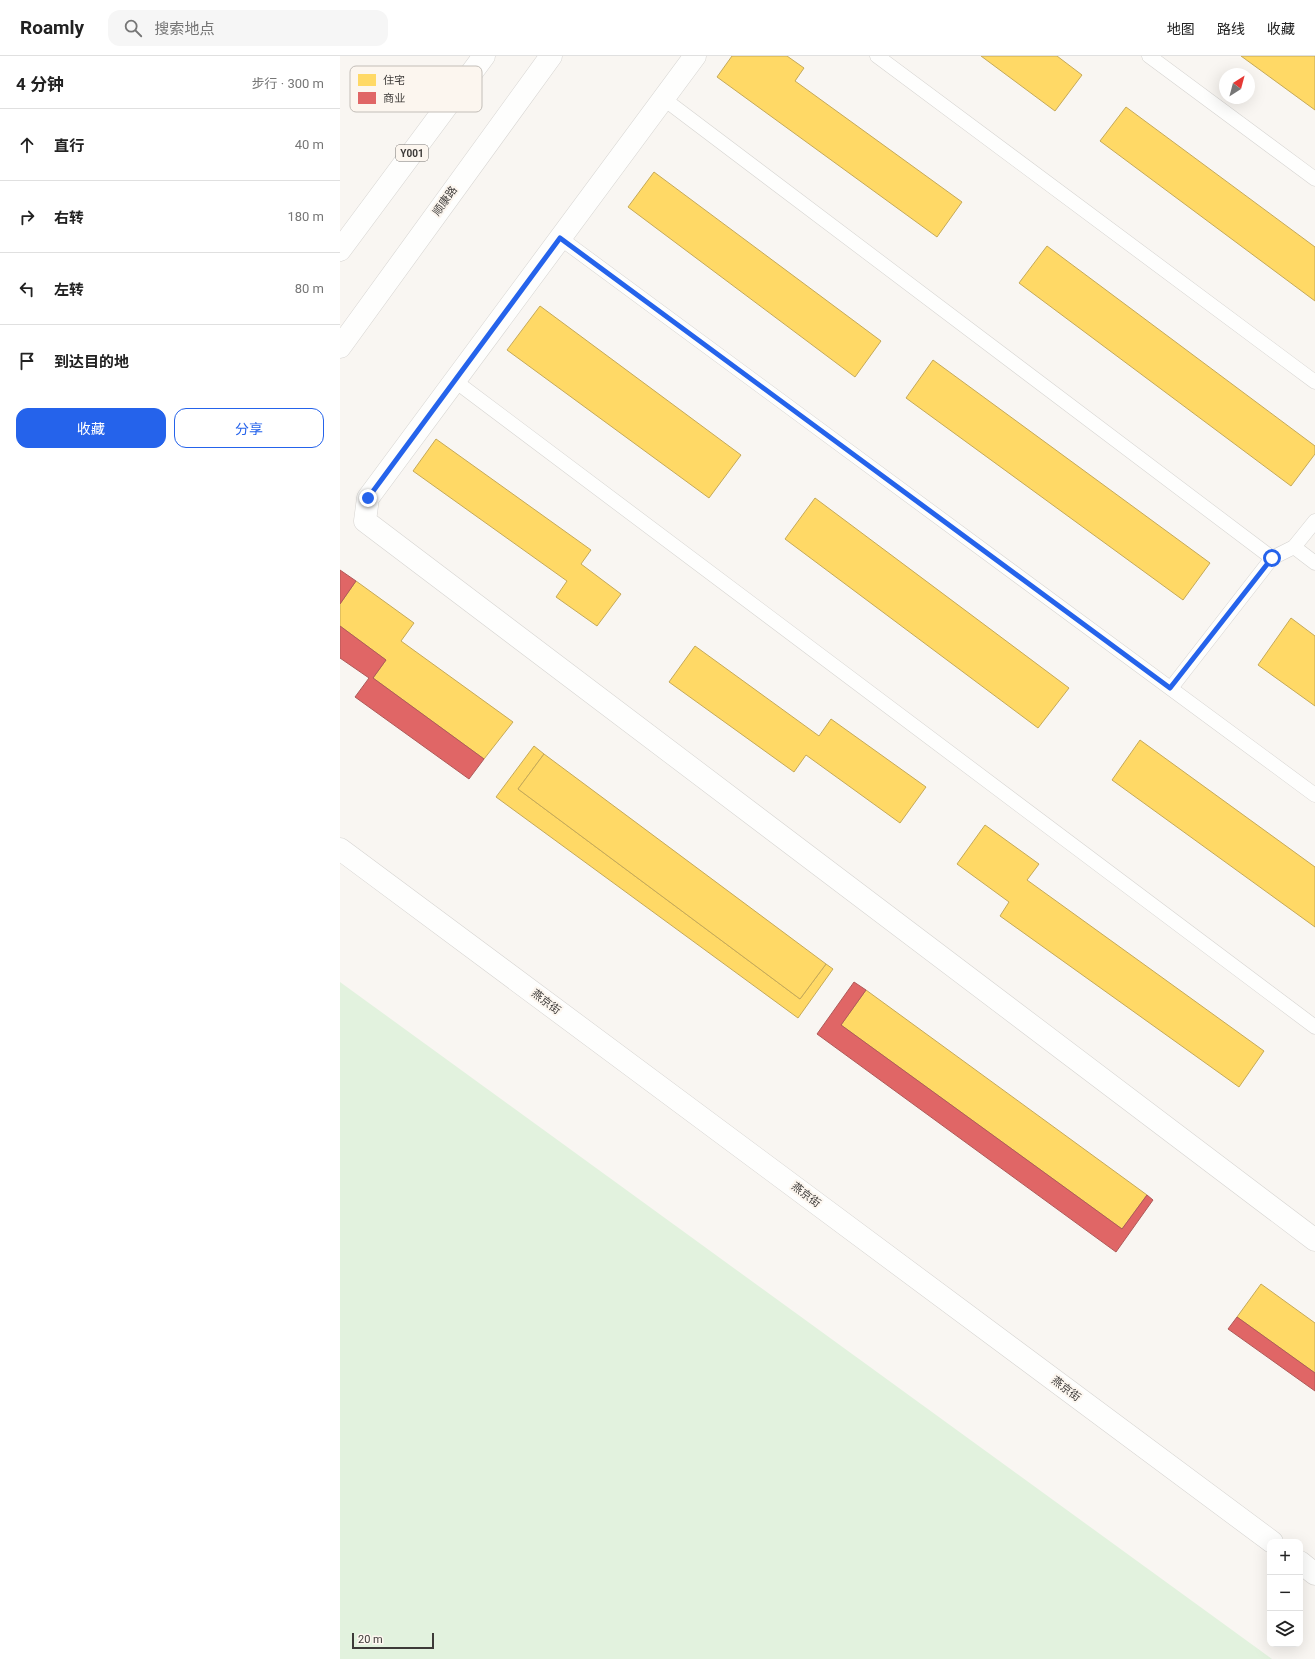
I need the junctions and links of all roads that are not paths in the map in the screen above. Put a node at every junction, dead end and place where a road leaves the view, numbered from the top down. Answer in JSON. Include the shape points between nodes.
{"nodes":[{"id":1,"x":484,"y":56,"type":"edge"},
{"id":2,"x":551,"y":56,"type":"edge"},
{"id":3,"x":695,"y":56,"type":"edge"},
{"id":4,"x":877,"y":56,"type":"edge"},
{"id":5,"x":1149,"y":56,"type":"edge"},
{"id":6,"x":477,"y":66,"type":"edge"},
{"id":7,"x":664,"y":98,"type":"junction"},
{"id":8,"x":442,"y":112,"type":"edge"},
{"id":9,"x":1315,"y":179,"type":"edge"},
{"id":10,"x":560,"y":238,"type":"junction"},
{"id":11,"x":340,"y":250,"type":"edge"},
{"id":12,"x":340,"y":347,"type":"edge"},
{"id":13,"x":455,"y":381,"type":"junction"},
{"id":14,"x":1315,"y":382,"type":"edge"},
{"id":15,"x":1315,"y":521,"type":"edge"},
{"id":16,"x":1294,"y":547,"type":"junction"},
{"id":17,"x":1272,"y":558,"type":"junction"},
{"id":18,"x":1315,"y":563,"type":"edge"},
{"id":19,"x":1170,"y":688,"type":"junction"},
{"id":20,"x":1315,"y":795,"type":"edge"},
{"id":21,"x":340,"y":849,"type":"edge"},
{"id":22,"x":1315,"y":1027,"type":"edge"},
{"id":23,"x":1315,"y":1240,"type":"edge"},
{"id":24,"x":1268,"y":1539,"type":"edge"},
{"id":25,"x":1303,"y":1564,"type":"edge"},
{"id":26,"x":1315,"y":1574,"type":"edge"}],
"edges":[{"from":1,"to":6,"type":"main road","number":"Y001"},
{"from":2,"to":12,"type":"main road","name":"顺康路"},
{"from":3,"to":7,"type":"main road"},
{"from":4,"to":14,"type":"lane"},
{"from":5,"to":9,"type":"lane"},
{"from":7,"to":10,"type":"main road"},
{"from":7,"to":17,"type":"lane"},
{"from":8,"to":11,"type":"main road","number":"Y001"},
{"from":10,"to":13,"type":"main road"},
{"from":10,"to":19,"type":"lane"},
{"from":13,"to":22,"type":"lane"},
{"from":13,"to":23,"type":"main road","via":[[368,498],[366,521]]},
{"from":15,"to":16,"type":"lane"},
{"from":16,"to":17,"type":"lane"},
{"from":16,"to":18,"type":"lane"},
{"from":17,"to":19,"type":"lane"},
{"from":19,"to":20,"type":"lane"},
{"from":21,"to":24,"type":"main road","name":"燕京街"},
{"from":25,"to":26,"type":"main road"}]}
